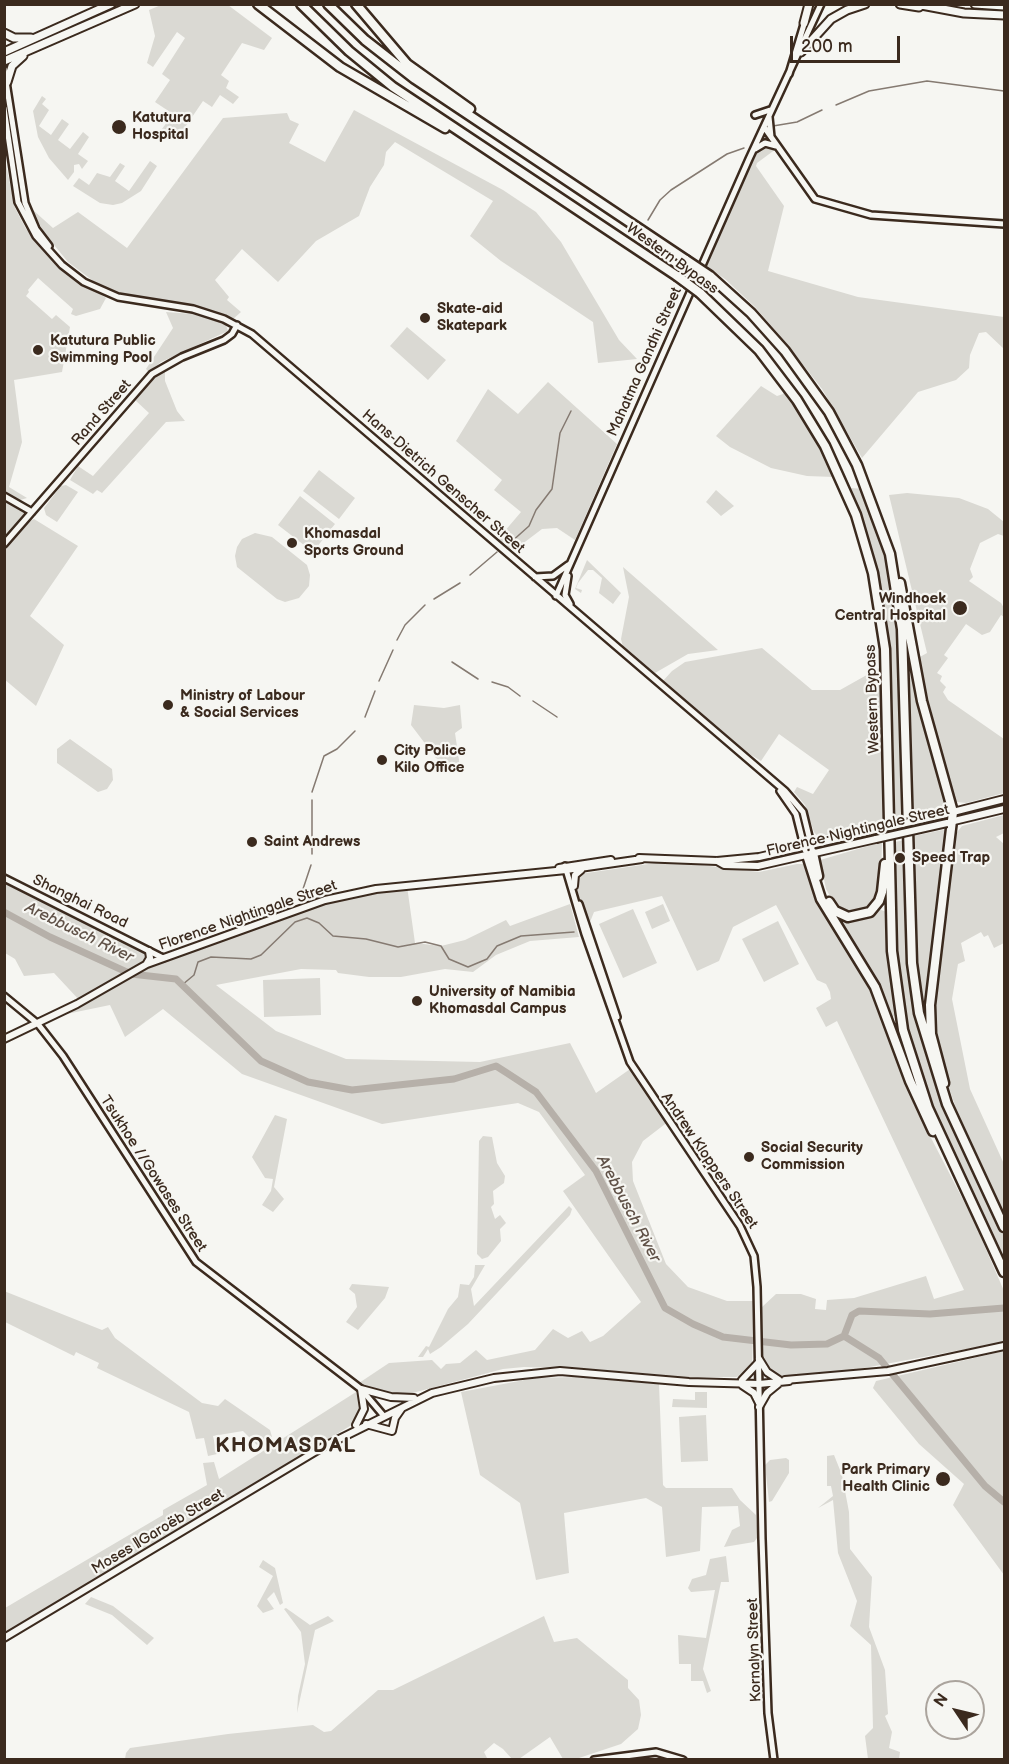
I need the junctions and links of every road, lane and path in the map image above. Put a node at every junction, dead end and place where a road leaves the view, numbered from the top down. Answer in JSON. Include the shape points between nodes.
{"nodes":[{"id":1,"x":111,"y":4,"type":"edge"},
{"id":2,"x":135,"y":4,"type":"edge"},
{"id":3,"x":258,"y":4,"type":"edge"},
{"id":4,"x":301,"y":4,"type":"edge"},
{"id":5,"x":328,"y":4,"type":"edge"},
{"id":6,"x":356,"y":4,"type":"edge"},
{"id":7,"x":811,"y":4,"type":"edge"},
{"id":8,"x":821,"y":4,"type":"edge"},
{"id":9,"x":865,"y":4,"type":"edge"},
{"id":10,"x":900,"y":4,"type":"edge"},
{"id":11,"x":916,"y":4,"type":"edge"},
{"id":12,"x":975,"y":4,"type":"edge"},
{"id":13,"x":1005,"y":6,"type":"edge"},
{"id":14,"x":928,"y":8,"type":"junction"},
{"id":15,"x":1005,"y":15,"type":"edge"},
{"id":16,"x":804,"y":23,"type":"joint"},
{"id":17,"x":4,"y":33,"type":"edge"},
{"id":18,"x":36,"y":38,"type":"junction"},
{"id":19,"x":29,"y":51,"type":"junction"},
{"id":20,"x":4,"y":52,"type":"edge"},
{"id":21,"x":801,"y":52,"type":"junction"},
{"id":22,"x":4,"y":61,"type":"edge"},
{"id":23,"x":4,"y":69,"type":"edge"},
{"id":24,"x":789,"y":74,"type":"junction"},
{"id":25,"x":7,"y":82,"type":"junction"},
{"id":26,"x":4,"y":108,"type":"edge"},
{"id":27,"x":771,"y":112,"type":"junction"},
{"id":28,"x":755,"y":115,"type":"dead end"},
{"id":29,"x":764,"y":127,"type":"junction"},
{"id":30,"x":772,"y":138,"type":"junction"},
{"id":31,"x":508,"y":139,"type":"junction"},
{"id":32,"x":777,"y":147,"type":"junction"},
{"id":33,"x":752,"y":152,"type":"junction"},
{"id":34,"x":492,"y":155,"type":"junction"},
{"id":35,"x":1005,"y":224,"type":"edge"},
{"id":36,"x":62,"y":265,"type":"junction"},
{"id":37,"x":237,"y":325,"type":"junction"},
{"id":38,"x":4,"y":496,"type":"edge"},
{"id":39,"x":32,"y":512,"type":"junction"},
{"id":40,"x":4,"y":544,"type":"edge"},
{"id":41,"x":890,"y":554,"type":"junction"},
{"id":42,"x":573,"y":557,"type":"junction"},
{"id":43,"x":535,"y":577,"type":"junction"},
{"id":44,"x":556,"y":596,"type":"junction"},
{"id":45,"x":575,"y":611,"type":"junction"},
{"id":46,"x":1005,"y":799,"type":"edge"},
{"id":47,"x":1005,"y":808,"type":"edge"},
{"id":48,"x":950,"y":818,"type":"junction"},
{"id":49,"x":889,"y":831,"type":"junction"},
{"id":50,"x":809,"y":850,"type":"junction"},
{"id":51,"x":642,"y":859,"type":"junction"},
{"id":52,"x":591,"y":867,"type":"junction"},
{"id":53,"x":563,"y":869,"type":"junction"},
{"id":54,"x":4,"y":878,"type":"edge"},
{"id":55,"x":568,"y":878,"type":"joint"},
{"id":56,"x":574,"y":886,"type":"junction"},
{"id":57,"x":147,"y":949,"type":"junction"},
{"id":58,"x":161,"y":958,"type":"junction"},
{"id":59,"x":147,"y":964,"type":"junction"},
{"id":60,"x":4,"y":996,"type":"edge"},
{"id":61,"x":38,"y":1024,"type":"junction"},
{"id":62,"x":618,"y":1025,"type":"junction"},
{"id":63,"x":4,"y":1039,"type":"edge"},
{"id":64,"x":968,"y":1148,"type":"junction"},
{"id":65,"x":969,"y":1197,"type":"junction"},
{"id":66,"x":1005,"y":1227,"type":"edge"},
{"id":67,"x":1005,"y":1272,"type":"edge"},
{"id":68,"x":1005,"y":1346,"type":"edge"},
{"id":69,"x":759,"y":1361,"type":"junction"},
{"id":70,"x":741,"y":1382,"type":"junction"},
{"id":71,"x":779,"y":1382,"type":"junction"},
{"id":72,"x":759,"y":1383,"type":"junction"},
{"id":73,"x":361,"y":1389,"type":"junction"},
{"id":74,"x":424,"y":1396,"type":"junction"},
{"id":75,"x":414,"y":1398,"type":"junction"},
{"id":76,"x":759,"y":1405,"type":"junction"},
{"id":77,"x":404,"y":1406,"type":"junction"},
{"id":78,"x":382,"y":1414,"type":"junction"},
{"id":79,"x":365,"y":1424,"type":"junction"},
{"id":80,"x":356,"y":1425,"type":"junction"},
{"id":81,"x":323,"y":1447,"type":"junction"},
{"id":82,"x":4,"y":1638,"type":"edge"},
{"id":83,"x":594,"y":1760,"type":"edge"},
{"id":84,"x":683,"y":1760,"type":"edge"},
{"id":85,"x":774,"y":1760,"type":"edge"}],
"edges":[{"from":1,"to":18,"type":"main road"},
{"from":2,"to":19,"type":"main road"},
{"from":3,"to":34,"type":"highway","via":[[340,67]]},
{"from":4,"to":34,"type":"highway","name":"Western Bypass","via":[[371,70]]},
{"from":5,"to":31,"type":"highway","name":"Western Bypass","via":[[365,40],[415,79]]},
{"from":6,"to":31,"type":"highway","via":[[407,64]]},
{"from":7,"to":16,"type":"main road"},
{"from":8,"to":21,"type":"street","name":"Mahatma Gandhi Street"},
{"from":9,"to":21,"type":"main road","via":[[831,19]]},
{"from":10,"to":14,"type":"main road"},
{"from":11,"to":14,"type":"main road"},
{"from":12,"to":13,"type":"main road"},
{"from":14,"to":15,"type":"main road"},
{"from":16,"to":24,"type":"street","name":"Mahatma Gandhi Street"},
{"from":17,"to":18,"type":"main road","via":[[14,38]]},
{"from":18,"to":20,"type":"main road"},
{"from":19,"to":22,"type":"main road"},
{"from":19,"to":25,"type":"main road","via":[[12,66]]},
{"from":21,"to":24,"type":"street","name":"Mahatma Gandhi Street"},
{"from":23,"to":25,"type":"street","name":"Hans-Dietrich Genscher Street"},
{"from":24,"to":27,"type":"street","name":"Mahatma Gandhi Street"},
{"from":25,"to":36,"type":"street","name":"Hans-Dietrich Genscher Street","via":[[27,209]]},
{"from":26,"to":36,"type":"street","name":"Hans-Dietrich Genscher Street","via":[[18,202],[36,236]]},
{"from":27,"to":28,"type":"street"},
{"from":27,"to":29,"type":"street","name":"Mahatma Gandhi Street"},
{"from":27,"to":30,"type":"street"},
{"from":29,"to":30,"type":"street"},
{"from":29,"to":33,"type":"street","name":"Mahatma Gandhi Street"},
{"from":30,"to":32,"type":"street"},
{"from":31,"to":41,"type":"highway","name":"Western Bypass","bridge":true,"via":[[710,276],[751,313],[785,351],[829,412],[857,465]]},
{"from":32,"to":33,"type":"street","via":[[765,143]]},
{"from":32,"to":35,"type":"street","via":[[814,199],[871,214]]},
{"from":33,"to":42,"type":"street","name":"Mahatma Gandhi Street"},
{"from":34,"to":49,"type":"highway","name":"Western Bypass","bridge":true,"via":[[700,293],[759,350],[798,400],[825,446],[856,515],[873,573],[885,649]]},
{"from":36,"to":37,"type":"street","name":"Hans-Dietrich Genscher Street","via":[[84,282],[118,297],[193,309]]},
{"from":37,"to":39,"type":"street","name":"Rand Street","via":[[228,338],[152,374]]},
{"from":37,"to":43,"type":"street","name":"Hans-Dietrich Genscher Street"},
{"from":38,"to":39,"type":"street"},
{"from":39,"to":40,"type":"street","name":"Rand Street"},
{"from":41,"to":48,"type":"highway","via":[[905,603],[922,701]]},
{"from":41,"to":64,"type":"highway","name":"Western Bypass","via":[[902,628],[912,963],[919,1013],[934,1070]]},
{"from":42,"to":43,"type":"street","via":[[558,575]]},
{"from":42,"to":44,"type":"street","name":"Mahatma Gandhi Street"},
{"from":42,"to":45,"type":"street","via":[[565,590]]},
{"from":43,"to":44,"type":"street","name":"Hans-Dietrich Genscher Street"},
{"from":44,"to":45,"type":"street","name":"Hans-Dietrich Genscher Street"},
{"from":45,"to":50,"type":"street","name":"Hans-Dietrich Genscher Street","via":[[773,782],[794,810]]},
{"from":46,"to":48,"type":"main road","name":"Florence Nightingale Street"},
{"from":47,"to":48,"type":"main road","name":"Florence Nightingale Street"},
{"from":48,"to":50,"type":"main road","name":"Florence Nightingale Street","bridge":true,"via":[[876,839]]},
{"from":48,"to":50,"type":"main road","name":"Florence Nightingale Street","bridge":true,"via":[[875,830]]},
{"from":48,"to":64,"type":"highway","via":[[930,1005],[931,1034],[944,1084]]},
{"from":49,"to":50,"type":"highway","via":[[882,892],[875,909],[865,915],[854,917],[835,911],[822,889]]},
{"from":49,"to":65,"type":"highway","name":"Western Bypass","via":[[892,951],[903,1030],[928,1108]]},
{"from":50,"to":51,"type":"main road","name":"Florence Nightingale Street","via":[[758,866]]},
{"from":50,"to":65,"type":"highway","via":[[819,894],[875,987],[917,1099]]},
{"from":51,"to":52,"type":"main road","name":"Florence Nightingale Street"},
{"from":51,"to":53,"type":"main road","name":"Florence Nightingale Street"},
{"from":52,"to":53,"type":"main road","name":"Florence Nightingale Street"},
{"from":52,"to":56,"type":"main road","via":[[577,873]]},
{"from":53,"to":55,"type":"main road"},
{"from":53,"to":56,"type":"street","name":"Andrew Kloppers Street"},
{"from":53,"to":58,"type":"main road","name":"Florence Nightingale Street","via":[[343,896]]},
{"from":54,"to":57,"type":"street","name":"Shanghai Road"},
{"from":55,"to":62,"type":"street","name":"Andrew Kloppers Street"},
{"from":56,"to":62,"type":"street","name":"Andrew Kloppers Street"},
{"from":57,"to":58,"type":"street","name":"Shanghai Road"},
{"from":57,"to":59,"type":"main road"},
{"from":58,"to":59,"type":"main road","name":"Florence Nightingale Street"},
{"from":59,"to":61,"type":"main road","name":"Florence Nightingale Street"},
{"from":60,"to":61,"type":"street","name":"Tsukhoe //Gowases Street"},
{"from":61,"to":63,"type":"main road","name":"Florence Nightingale Street"},
{"from":61,"to":73,"type":"street","name":"Tsukhoe //Gowases Street","via":[[196,1262]]},
{"from":62,"to":69,"type":"street","name":"Andrew Kloppers Street","via":[[634,1070],[748,1240],[757,1273]]},
{"from":64,"to":66,"type":"highway","name":"Western Bypass"},
{"from":65,"to":67,"type":"highway","name":"Western Bypass"},
{"from":68,"to":71,"type":"main road","name":"Moses ǁGaroëb Street","via":[[888,1371]]},
{"from":69,"to":70,"type":"main road"},
{"from":69,"to":71,"type":"main road"},
{"from":69,"to":72,"type":"street"},
{"from":70,"to":72,"type":"main road","name":"Moses ǁGaroëb Street"},
{"from":70,"to":74,"type":"main road","name":"Moses ǁGaroëb Street","via":[[560,1371],[494,1378]]},
{"from":70,"to":76,"type":"main road"},
{"from":71,"to":72,"type":"main road","name":"Moses ǁGaroëb Street"},
{"from":71,"to":76,"type":"main road"},
{"from":72,"to":76,"type":"street","name":"Kornalyn Street"},
{"from":73,"to":75,"type":"main road"},
{"from":73,"to":78,"type":"street","name":"Tsukhoe //Gowases Street"},
{"from":73,"to":80,"type":"main road","via":[[364,1409]]},
{"from":74,"to":75,"type":"main road","name":"Moses ǁGaroëb Street"},
{"from":74,"to":77,"type":"main road","name":"Moses ǁGaroëb Street"},
{"from":75,"to":78,"type":"main road","name":"Moses ǁGaroëb Street"},
{"from":76,"to":85,"type":"street","name":"Kornalyn Street","via":[[768,1713]]},
{"from":77,"to":78,"type":"main road","name":"Moses ǁGaroëb Street"},
{"from":77,"to":79,"type":"main road","via":[[396,1415],[392,1431]]},
{"from":78,"to":79,"type":"main road","name":"Moses ǁGaroëb Street"},
{"from":78,"to":80,"type":"main road","name":"Moses ǁGaroëb Street"},
{"from":79,"to":81,"type":"main road","name":"Moses ǁGaroëb Street"},
{"from":80,"to":81,"type":"main road","name":"Moses ǁGaroëb Street"},
{"from":81,"to":82,"type":"main road","name":"Moses ǁGaroëb Street"},
{"from":83,"to":84,"type":"street","via":[[656,1752]]}]}
